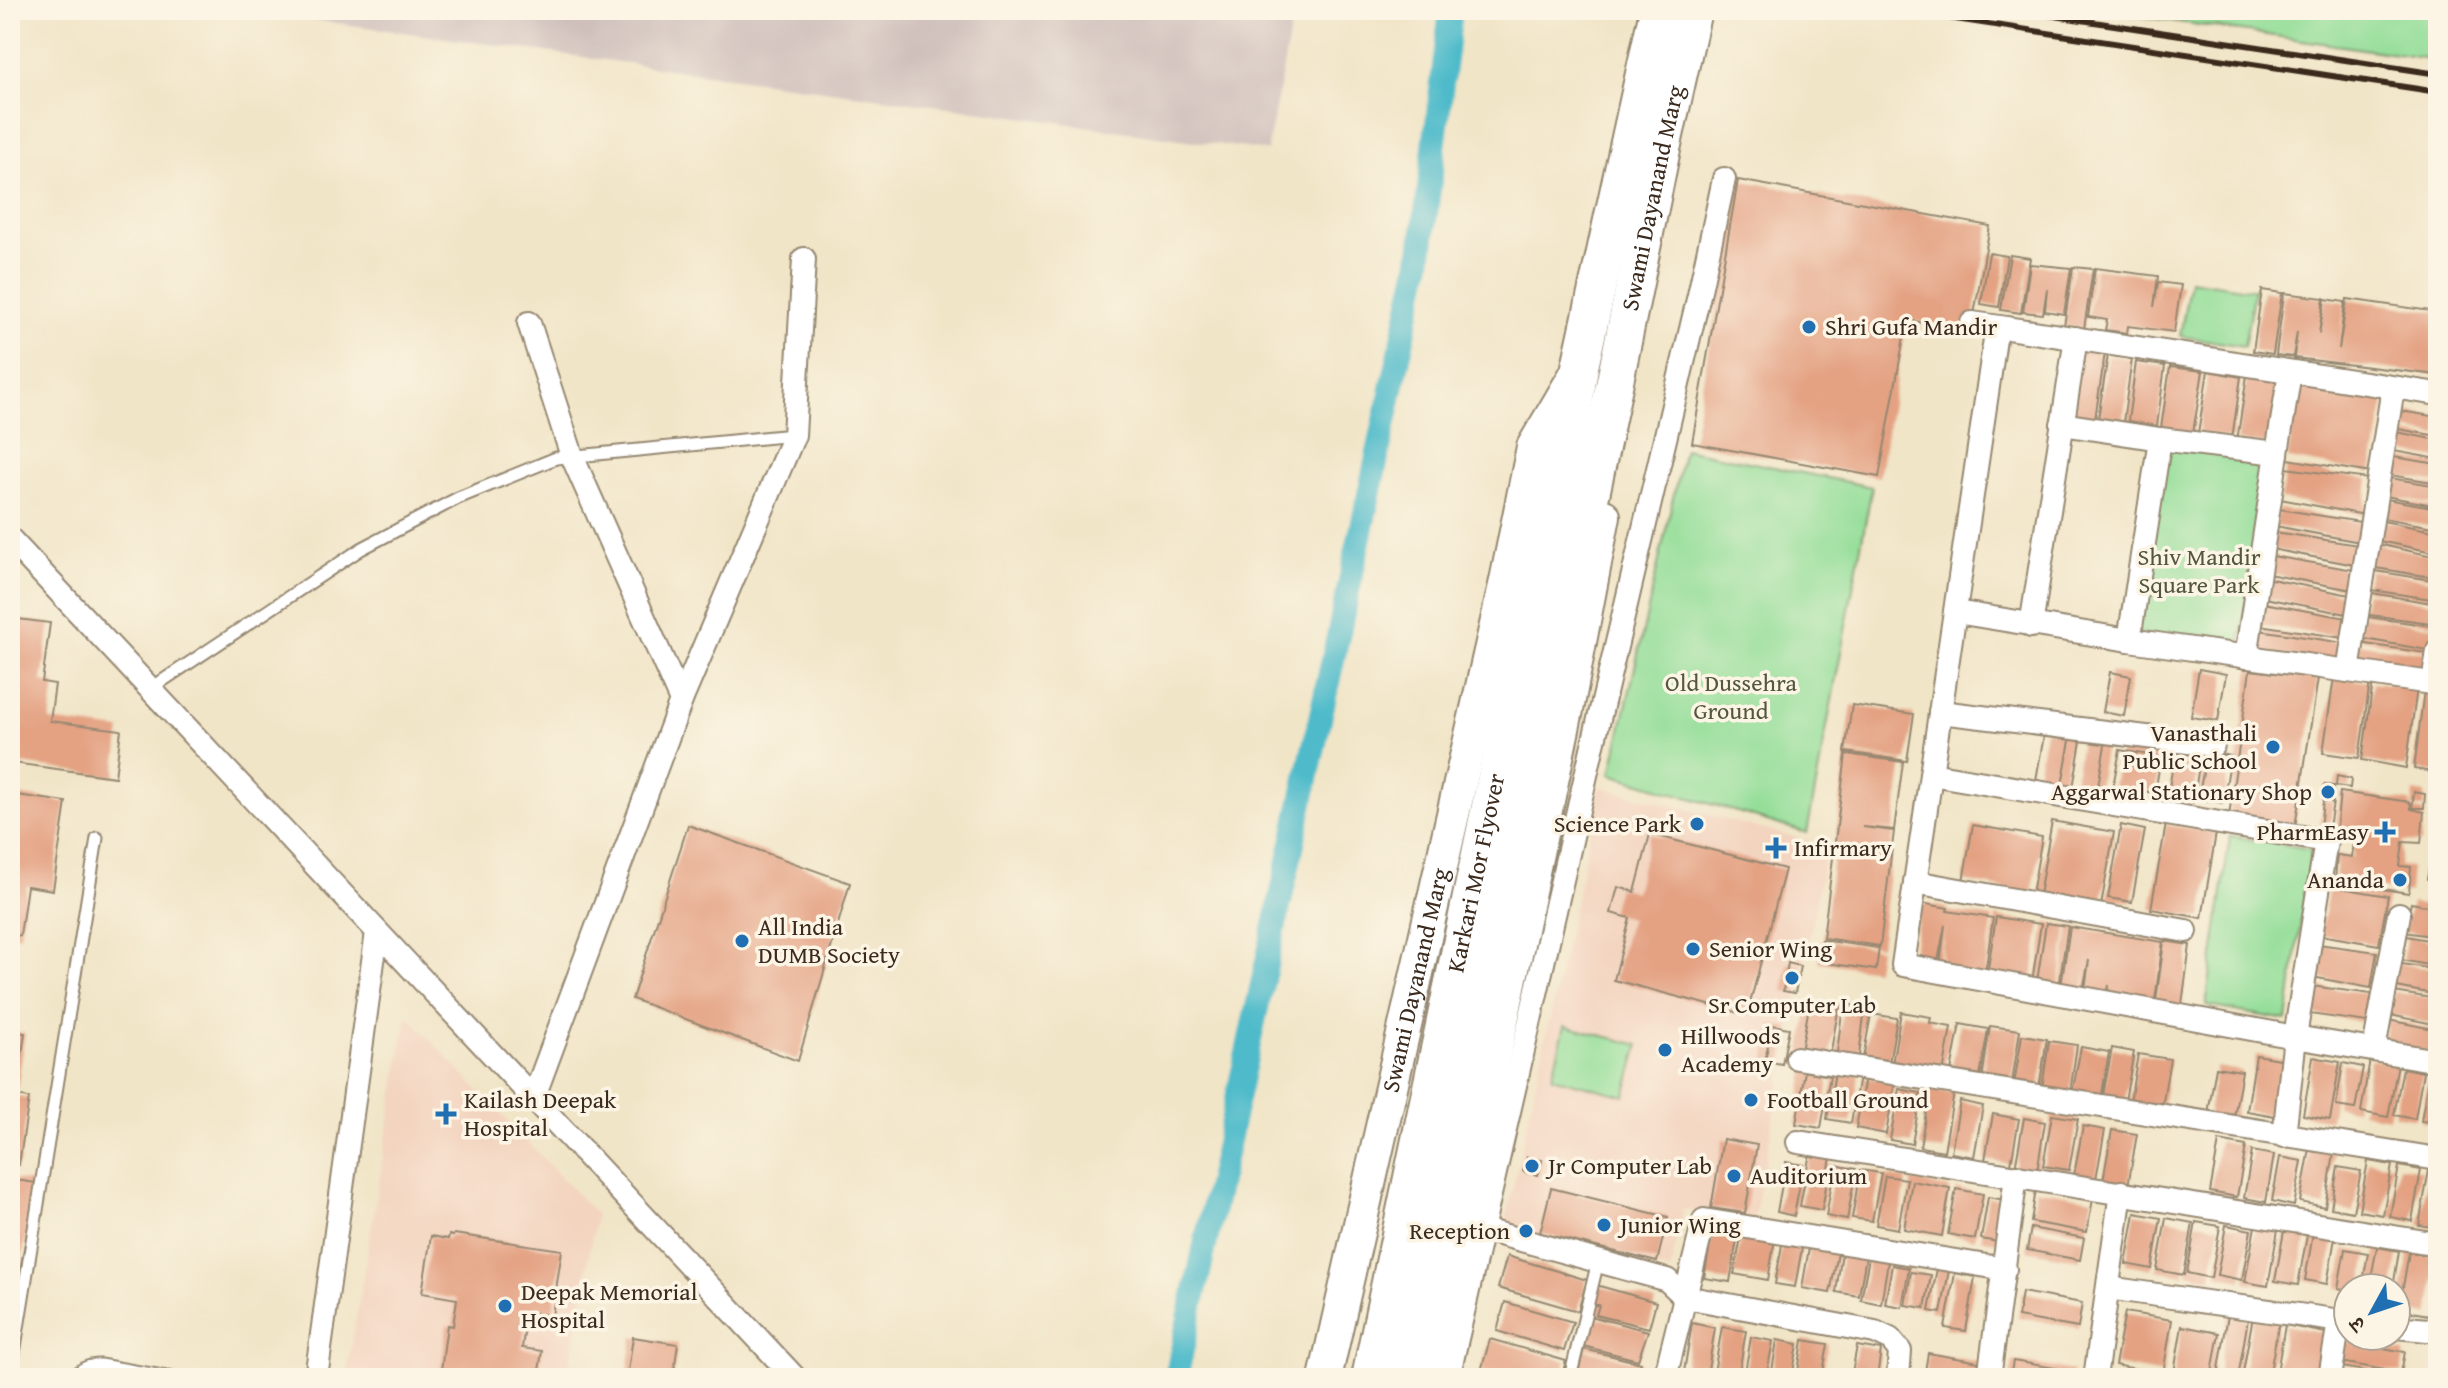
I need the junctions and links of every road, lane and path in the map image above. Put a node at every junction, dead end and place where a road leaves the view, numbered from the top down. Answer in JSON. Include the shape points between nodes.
{"nodes":[{"id":1,"x":1673,"y":21,"type":"edge"},
{"id":2,"x":1724,"y":179,"type":"dead end"},
{"id":3,"x":804,"y":259,"type":"dead end"},
{"id":4,"x":529,"y":323,"type":"dead end"},
{"id":5,"x":1972,"y":323,"type":"dead end"},
{"id":6,"x":2007,"y":328,"type":"junction"},
{"id":7,"x":2076,"y":338,"type":"junction"},
{"id":8,"x":1580,"y":367,"type":"junction"},
{"id":9,"x":2290,"y":372,"type":"junction"},
{"id":10,"x":1614,"y":386,"type":"junction"},
{"id":11,"x":2393,"y":388,"type":"junction"},
{"id":12,"x":2438,"y":394,"type":"edge"},
{"id":13,"x":2062,"y":424,"type":"junction"},
{"id":14,"x":794,"y":435,"type":"junction"},
{"id":15,"x":2160,"y":439,"type":"junction"},
{"id":16,"x":2277,"y":453,"type":"junction"},
{"id":17,"x":572,"y":456,"type":"junction"},
{"id":18,"x":10,"y":539,"type":"edge"},
{"id":19,"x":1956,"y":612,"type":"junction"},
{"id":20,"x":2031,"y":626,"type":"junction"},
{"id":21,"x":2129,"y":640,"type":"junction"},
{"id":22,"x":2438,"y":651,"type":"edge"},
{"id":23,"x":2246,"y":657,"type":"junction"},
{"id":24,"x":2348,"y":671,"type":"junction"},
{"id":25,"x":2436,"y":683,"type":"edge"},
{"id":26,"x":150,"y":689,"type":"junction"},
{"id":27,"x":681,"y":701,"type":"junction"},
{"id":28,"x":1940,"y":712,"type":"junction"},
{"id":29,"x":2213,"y":745,"type":"dead end"},
{"id":30,"x":1931,"y":774,"type":"junction"},
{"id":31,"x":97,"y":838,"type":"dead end"},
{"id":32,"x":1915,"y":882,"type":"junction"},
{"id":33,"x":2399,"y":914,"type":"dead end"},
{"id":34,"x":2186,"y":931,"type":"dead end"},
{"id":35,"x":377,"y":932,"type":"junction"},
{"id":36,"x":2295,"y":1037,"type":"junction"},
{"id":37,"x":2374,"y":1049,"type":"junction"},
{"id":38,"x":1797,"y":1058,"type":"dead end"},
{"id":39,"x":2438,"y":1061,"type":"edge"},
{"id":40,"x":533,"y":1099,"type":"junction"},
{"id":41,"x":2284,"y":1136,"type":"junction"},
{"id":42,"x":1798,"y":1142,"type":"dead end"},
{"id":43,"x":2438,"y":1159,"type":"edge"},
{"id":44,"x":2016,"y":1176,"type":"junction"},
{"id":45,"x":2121,"y":1192,"type":"junction"},
{"id":46,"x":1481,"y":1229,"type":"junction"},
{"id":47,"x":2438,"y":1244,"type":"edge"},
{"id":48,"x":1598,"y":1261,"type":"junction"},
{"id":49,"x":2005,"y":1269,"type":"junction"},
{"id":50,"x":2108,"y":1288,"type":"junction"},
{"id":51,"x":1685,"y":1297,"type":"junction"},
{"id":52,"x":2332,"y":1319,"type":"edge"},
{"id":53,"x":2412,"y":1329,"type":"edge"},
{"id":54,"x":2438,"y":1331,"type":"edge"},
{"id":55,"x":2336,"y":1352,"type":"edge"},
{"id":56,"x":10,"y":1378,"type":"edge"},
{"id":57,"x":72,"y":1378,"type":"edge"},
{"id":58,"x":174,"y":1378,"type":"edge"},
{"id":59,"x":316,"y":1378,"type":"edge"},
{"id":60,"x":795,"y":1378,"type":"edge"},
{"id":61,"x":1325,"y":1378,"type":"edge"},
{"id":62,"x":1370,"y":1378,"type":"edge"},
{"id":63,"x":1404,"y":1378,"type":"edge"},
{"id":64,"x":1427,"y":1378,"type":"edge"},
{"id":65,"x":1448,"y":1378,"type":"edge"},
{"id":66,"x":1570,"y":1378,"type":"edge"},
{"id":67,"x":1665,"y":1378,"type":"edge"},
{"id":68,"x":1898,"y":1378,"type":"edge"},
{"id":69,"x":1989,"y":1378,"type":"edge"},
{"id":70,"x":2095,"y":1378,"type":"edge"},
{"id":71,"x":2330,"y":1378,"type":"edge"}],
"edges":[{"from":1,"to":8,"type":"main road","name":"Swami Dayanand Marg"},
{"from":1,"to":10,"type":"main road","name":"Swami Dayanand Marg","via":[[1662,149]]},
{"from":2,"to":46,"type":"street"},
{"from":3,"to":14,"type":"street"},
{"from":4,"to":17,"type":"street"},
{"from":5,"to":6,"type":"street"},
{"from":6,"to":7,"type":"street"},
{"from":6,"to":19,"type":"street","via":[[1995,339]]},
{"from":7,"to":9,"type":"street"},
{"from":7,"to":13,"type":"street"},
{"from":8,"to":61,"type":"main road","name":"Swami Dayanand Marg","via":[[1533,447]]},
{"from":8,"to":62,"type":"main road","name":"Karkari Mor Flyover"},
{"from":9,"to":11,"type":"street"},
{"from":9,"to":16,"type":"street"},
{"from":10,"to":63,"type":"main road","name":"Karkari Mor Flyover"},
{"from":10,"to":64,"type":"main road","via":[[1619,434],[1590,589]]},
{"from":11,"to":12,"type":"street"},
{"from":11,"to":24,"type":"street"},
{"from":13,"to":15,"type":"street"},
{"from":13,"to":20,"type":"street"},
{"from":14,"to":17,"type":"lane"},
{"from":14,"to":27,"type":"street"},
{"from":15,"to":16,"type":"street"},
{"from":15,"to":21,"type":"street"},
{"from":16,"to":23,"type":"street"},
{"from":17,"to":26,"type":"lane","via":[[458,498],[361,549]]},
{"from":17,"to":27,"type":"street"},
{"from":18,"to":26,"type":"street"},
{"from":19,"to":20,"type":"street"},
{"from":19,"to":28,"type":"street"},
{"from":20,"to":21,"type":"street"},
{"from":21,"to":23,"type":"street"},
{"from":22,"to":25,"type":"street"},
{"from":23,"to":24,"type":"street"},
{"from":24,"to":25,"type":"street"},
{"from":26,"to":35,"type":"street"},
{"from":27,"to":40,"type":"street"},
{"from":28,"to":29,"type":"street"},
{"from":28,"to":30,"type":"street"},
{"from":30,"to":32,"type":"street"},
{"from":30,"to":36,"type":"street","via":[[2326,841]]},
{"from":31,"to":56,"type":"lane"},
{"from":32,"to":34,"type":"street"},
{"from":32,"to":36,"type":"street","via":[[1903,965]]},
{"from":33,"to":37,"type":"street"},
{"from":35,"to":40,"type":"street"},
{"from":35,"to":59,"type":"street"},
{"from":36,"to":37,"type":"street"},
{"from":36,"to":41,"type":"street"},
{"from":37,"to":39,"type":"street"},
{"from":38,"to":41,"type":"street"},
{"from":40,"to":60,"type":"street"},
{"from":41,"to":43,"type":"street"},
{"from":42,"to":44,"type":"street"},
{"from":44,"to":45,"type":"street"},
{"from":44,"to":49,"type":"street"},
{"from":45,"to":47,"type":"street"},
{"from":45,"to":50,"type":"street"},
{"from":46,"to":48,"type":"street"},
{"from":46,"to":65,"type":"street"},
{"from":48,"to":51,"type":"street","via":[[1667,1280]]},
{"from":48,"to":66,"type":"lane"},
{"from":49,"to":51,"type":"street","via":[[1704,1220]]},
{"from":49,"to":69,"type":"street"},
{"from":50,"to":52,"type":"street"},
{"from":50,"to":70,"type":"street"},
{"from":51,"to":67,"type":"street"},
{"from":51,"to":68,"type":"street","via":[[1875,1332],[1900,1351]]},
{"from":53,"to":54,"type":"street"},
{"from":55,"to":71,"type":"street"},
{"from":57,"to":58,"type":"lane","via":[[90,1365],[100,1365]]}]}
